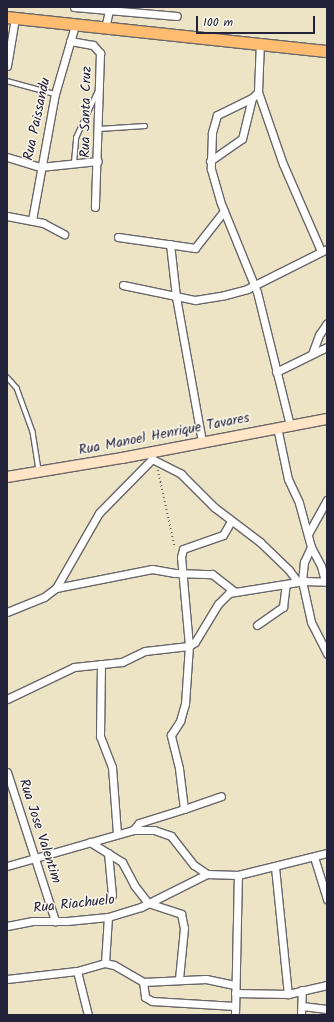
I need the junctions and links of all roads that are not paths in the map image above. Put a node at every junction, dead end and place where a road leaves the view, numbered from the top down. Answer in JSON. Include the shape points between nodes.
{"nodes":[{"id":1,"x":74,"y":7,"type":"edge"},
{"id":2,"x":109,"y":9,"type":"edge"},
{"id":3,"x":177,"y":16,"type":"dead end"},
{"id":4,"x":11,"y":18,"type":"edge"},
{"id":5,"x":75,"y":25,"type":"junction"},
{"id":6,"x":105,"y":28,"type":"junction"},
{"id":7,"x":70,"y":41,"type":"junction"},
{"id":8,"x":260,"y":42,"type":"junction"},
{"id":9,"x":327,"y":50,"type":"edge"},
{"id":10,"x":7,"y":66,"type":"edge"},
{"id":11,"x":7,"y":80,"type":"edge"},
{"id":12,"x":100,"y":87,"type":"junction"},
{"id":13,"x":258,"y":92,"type":"junction"},
{"id":14,"x":54,"y":94,"type":"junction"},
{"id":15,"x":252,"y":98,"type":"junction"},
{"id":16,"x":145,"y":126,"type":"dead end"},
{"id":17,"x":99,"y":130,"type":"junction"},
{"id":18,"x":7,"y":157,"type":"edge"},
{"id":19,"x":98,"y":161,"type":"junction"},
{"id":20,"x":210,"y":161,"type":"junction"},
{"id":21,"x":74,"y":163,"type":"junction"},
{"id":22,"x":40,"y":167,"type":"junction"},
{"id":23,"x":95,"y":207,"type":"dead end"},
{"id":24,"x":224,"y":211,"type":"junction"},
{"id":25,"x":7,"y":216,"type":"edge"},
{"id":26,"x":32,"y":220,"type":"junction"},
{"id":27,"x":64,"y":234,"type":"dead end"},
{"id":28,"x":118,"y":237,"type":"dead end"},
{"id":29,"x":170,"y":244,"type":"junction"},
{"id":30,"x":324,"y":250,"type":"edge"},
{"id":31,"x":123,"y":285,"type":"dead end"},
{"id":32,"x":254,"y":285,"type":"junction"},
{"id":33,"x":176,"y":297,"type":"junction"},
{"id":34,"x":327,"y":323,"type":"edge"},
{"id":35,"x":327,"y":347,"type":"edge"},
{"id":36,"x":312,"y":354,"type":"junction"},
{"id":37,"x":276,"y":372,"type":"junction"},
{"id":38,"x":7,"y":377,"type":"edge"},
{"id":39,"x":327,"y":418,"type":"edge"},
{"id":40,"x":290,"y":425,"type":"junction"},
{"id":41,"x":277,"y":427,"type":"junction"},
{"id":42,"x":202,"y":441,"type":"junction"},
{"id":43,"x":152,"y":457,"type":"junction"},
{"id":44,"x":39,"y":472,"type":"junction"},
{"id":45,"x":7,"y":477,"type":"edge"},
{"id":46,"x":327,"y":500,"type":"edge"},
{"id":47,"x":231,"y":521,"type":"junction"},
{"id":48,"x":308,"y":534,"type":"junction"},
{"id":49,"x":311,"y":547,"type":"junction"},
{"id":50,"x":181,"y":573,"type":"junction"},
{"id":51,"x":300,"y":581,"type":"junction"},
{"id":52,"x":326,"y":582,"type":"edge"},
{"id":53,"x":286,"y":584,"type":"junction"},
{"id":54,"x":56,"y":588,"type":"junction"},
{"id":55,"x":234,"y":591,"type":"junction"},
{"id":56,"x":7,"y":612,"type":"edge"},
{"id":57,"x":257,"y":625,"type":"dead end"},
{"id":58,"x":189,"y":646,"type":"junction"},
{"id":59,"x":327,"y":654,"type":"edge"},
{"id":60,"x":101,"y":664,"type":"junction"},
{"id":61,"x":7,"y":699,"type":"edge"},
{"id":62,"x":7,"y":772,"type":"edge"},
{"id":63,"x":221,"y":796,"type":"dead end"},
{"id":64,"x":184,"y":809,"type":"junction"},
{"id":65,"x":133,"y":830,"type":"junction"},
{"id":66,"x":117,"y":834,"type":"junction"},
{"id":67,"x":90,"y":842,"type":"junction"},
{"id":68,"x":108,"y":853,"type":"junction"},
{"id":69,"x":327,"y":853,"type":"edge"},
{"id":70,"x":36,"y":857,"type":"junction"},
{"id":71,"x":314,"y":857,"type":"junction"},
{"id":72,"x":7,"y":866,"type":"edge"},
{"id":73,"x":275,"y":867,"type":"junction"},
{"id":74,"x":207,"y":874,"type":"junction"},
{"id":75,"x":238,"y":875,"type":"junction"},
{"id":76,"x":112,"y":895,"type":"dead end"},
{"id":77,"x":327,"y":899,"type":"edge"},
{"id":78,"x":148,"y":903,"type":"junction"},
{"id":79,"x":108,"y":916,"type":"junction"},
{"id":80,"x":55,"y":921,"type":"junction"},
{"id":81,"x":7,"y":926,"type":"edge"},
{"id":82,"x":105,"y":963,"type":"junction"},
{"id":83,"x":78,"y":971,"type":"junction"},
{"id":84,"x":7,"y":979,"type":"edge"},
{"id":85,"x":179,"y":979,"type":"junction"},
{"id":86,"x":143,"y":982,"type":"junction"},
{"id":87,"x":327,"y":985,"type":"edge"},
{"id":88,"x":234,"y":989,"type":"junction"},
{"id":89,"x":302,"y":990,"type":"junction"},
{"id":90,"x":288,"y":994,"type":"junction"},
{"id":91,"x":235,"y":1006,"type":"junction"},
{"id":92,"x":302,"y":1006,"type":"junction"},
{"id":93,"x":327,"y":1009,"type":"edge"},
{"id":94,"x":88,"y":1015,"type":"edge"},
{"id":95,"x":235,"y":1015,"type":"edge"},
{"id":96,"x":301,"y":1015,"type":"edge"}],
"edges":[{"from":1,"to":2,"type":"street"},
{"from":2,"to":3,"type":"street"},
{"from":2,"to":6,"type":"street"},
{"from":4,"to":5,"type":"main road"},
{"from":4,"to":10,"type":"street"},
{"from":5,"to":6,"type":"main road"},
{"from":5,"to":7,"type":"street","name":"Rua Paissandu"},
{"from":6,"to":8,"type":"main road"},
{"from":7,"to":12,"type":"street","name":"Rua Santa Cruz","via":[[93,45],[98,49]]},
{"from":7,"to":14,"type":"street","name":"Rua Paissandu"},
{"from":8,"to":9,"type":"main road"},
{"from":8,"to":13,"type":"street"},
{"from":11,"to":14,"type":"lane"},
{"from":12,"to":17,"type":"street","name":"Rua Santa Cruz"},
{"from":12,"to":21,"type":"lane","via":[[76,138]]},
{"from":13,"to":15,"type":"street"},
{"from":13,"to":30,"type":"street","via":[[283,164]]},
{"from":14,"to":22,"type":"street","name":"Rua Paissandu"},
{"from":15,"to":20,"type":"street","via":[[242,139]]},
{"from":15,"to":20,"type":"street","via":[[217,115],[212,133]]},
{"from":16,"to":17,"type":"lane"},
{"from":17,"to":19,"type":"street","name":"Rua Santa Cruz"},
{"from":18,"to":22,"type":"street"},
{"from":19,"to":21,"type":"street"},
{"from":19,"to":23,"type":"street","name":"Rua Santa Cruz"},
{"from":20,"to":24,"type":"street","via":[[215,189]]},
{"from":21,"to":22,"type":"street"},
{"from":22,"to":26,"type":"street","name":"Rua Paissandu"},
{"from":24,"to":29,"type":"street","via":[[197,247],[187,248]]},
{"from":24,"to":32,"type":"street"},
{"from":25,"to":26,"type":"street"},
{"from":26,"to":27,"type":"street"},
{"from":28,"to":29,"type":"street"},
{"from":29,"to":33,"type":"street"},
{"from":30,"to":32,"type":"street"},
{"from":31,"to":33,"type":"street"},
{"from":32,"to":33,"type":"street","via":[[238,292],[195,300]]},
{"from":32,"to":37,"type":"street"},
{"from":33,"to":42,"type":"street"},
{"from":34,"to":36,"type":"street"},
{"from":35,"to":36,"type":"street"},
{"from":36,"to":37,"type":"street"},
{"from":37,"to":40,"type":"street"},
{"from":38,"to":44,"type":"lane","via":[[17,388],[33,432]]},
{"from":39,"to":40,"type":"street","name":"Rua Manoel Henrique Tavares"},
{"from":40,"to":41,"type":"street","name":"Rua Manoel Henrique Tavares"},
{"from":41,"to":42,"type":"street","name":"Rua Manoel Henrique Tavares"},
{"from":41,"to":48,"type":"street","via":[[285,468]]},
{"from":42,"to":43,"type":"street","name":"Rua Manoel Henrique Tavares"},
{"from":43,"to":44,"type":"street","name":"Rua Manoel Henrique Tavares"},
{"from":43,"to":47,"type":"street","via":[[181,474]]},
{"from":43,"to":54,"type":"street","via":[[99,513]]},
{"from":44,"to":45,"type":"street","name":"Rua Manoel Henrique Tavares"},
{"from":46,"to":48,"type":"street"},
{"from":47,"to":50,"type":"street","via":[[223,535],[183,549]]},
{"from":47,"to":51,"type":"street","via":[[270,551]]},
{"from":48,"to":49,"type":"street"},
{"from":49,"to":51,"type":"street","via":[[304,562]]},
{"from":49,"to":52,"type":"street"},
{"from":50,"to":54,"type":"street","via":[[152,569]]},
{"from":50,"to":55,"type":"street","via":[[212,574]]},
{"from":50,"to":58,"type":"street"},
{"from":51,"to":52,"type":"street"},
{"from":51,"to":53,"type":"street"},
{"from":51,"to":59,"type":"street","via":[[310,622]]},
{"from":53,"to":55,"type":"street"},
{"from":53,"to":57,"type":"street","via":[[283,607]]},
{"from":54,"to":56,"type":"street","via":[[44,597]]},
{"from":55,"to":58,"type":"street","via":[[228,593],[218,604],[198,637]]},
{"from":58,"to":60,"type":"street","via":[[153,649],[122,662]]},
{"from":58,"to":64,"type":"street","via":[[185,704],[180,721],[171,735],[179,768]]},
{"from":60,"to":61,"type":"street","via":[[66,670]]},
{"from":60,"to":66,"type":"street","via":[[100,736],[112,767]]},
{"from":62,"to":70,"type":"street","name":"Rua Jose Valentim"},
{"from":63,"to":64,"type":"street"},
{"from":64,"to":65,"type":"street","via":[[139,824]]},
{"from":65,"to":66,"type":"street"},
{"from":65,"to":74,"type":"street","via":[[154,830],[171,836],[194,864]]},
{"from":66,"to":67,"type":"street"},
{"from":67,"to":68,"type":"street"},
{"from":67,"to":70,"type":"street"},
{"from":68,"to":76,"type":"street"},
{"from":68,"to":78,"type":"street","via":[[122,862],[134,885]]},
{"from":69,"to":71,"type":"street"},
{"from":70,"to":72,"type":"street"},
{"from":70,"to":80,"type":"street","name":"Rua Jose Valentim"},
{"from":71,"to":73,"type":"street"},
{"from":71,"to":77,"type":"street"},
{"from":73,"to":75,"type":"street"},
{"from":73,"to":90,"type":"street"},
{"from":74,"to":75,"type":"street"},
{"from":74,"to":78,"type":"street","name":"Rua Riachuelo"},
{"from":75,"to":88,"type":"street"},
{"from":78,"to":79,"type":"street","name":"Rua Riachuelo"},
{"from":78,"to":85,"type":"street","via":[[176,911],[183,917]]},
{"from":79,"to":80,"type":"street","name":"Rua Riachuelo"},
{"from":79,"to":82,"type":"street"},
{"from":80,"to":81,"type":"street","name":"Rua Riachuelo","via":[[33,921]]},
{"from":82,"to":83,"type":"street"},
{"from":82,"to":86,"type":"street","via":[[114,964]]},
{"from":83,"to":84,"type":"street"},
{"from":83,"to":94,"type":"street"},
{"from":85,"to":86,"type":"street"},
{"from":85,"to":88,"type":"street","via":[[206,979]]},
{"from":86,"to":91,"type":"street","via":[[145,997],[152,1000]]},
{"from":87,"to":89,"type":"street"},
{"from":88,"to":90,"type":"street"},
{"from":88,"to":91,"type":"street"},
{"from":89,"to":90,"type":"street"},
{"from":89,"to":92,"type":"street"},
{"from":91,"to":95,"type":"street"},
{"from":92,"to":93,"type":"street"},
{"from":92,"to":96,"type":"street"}]}
